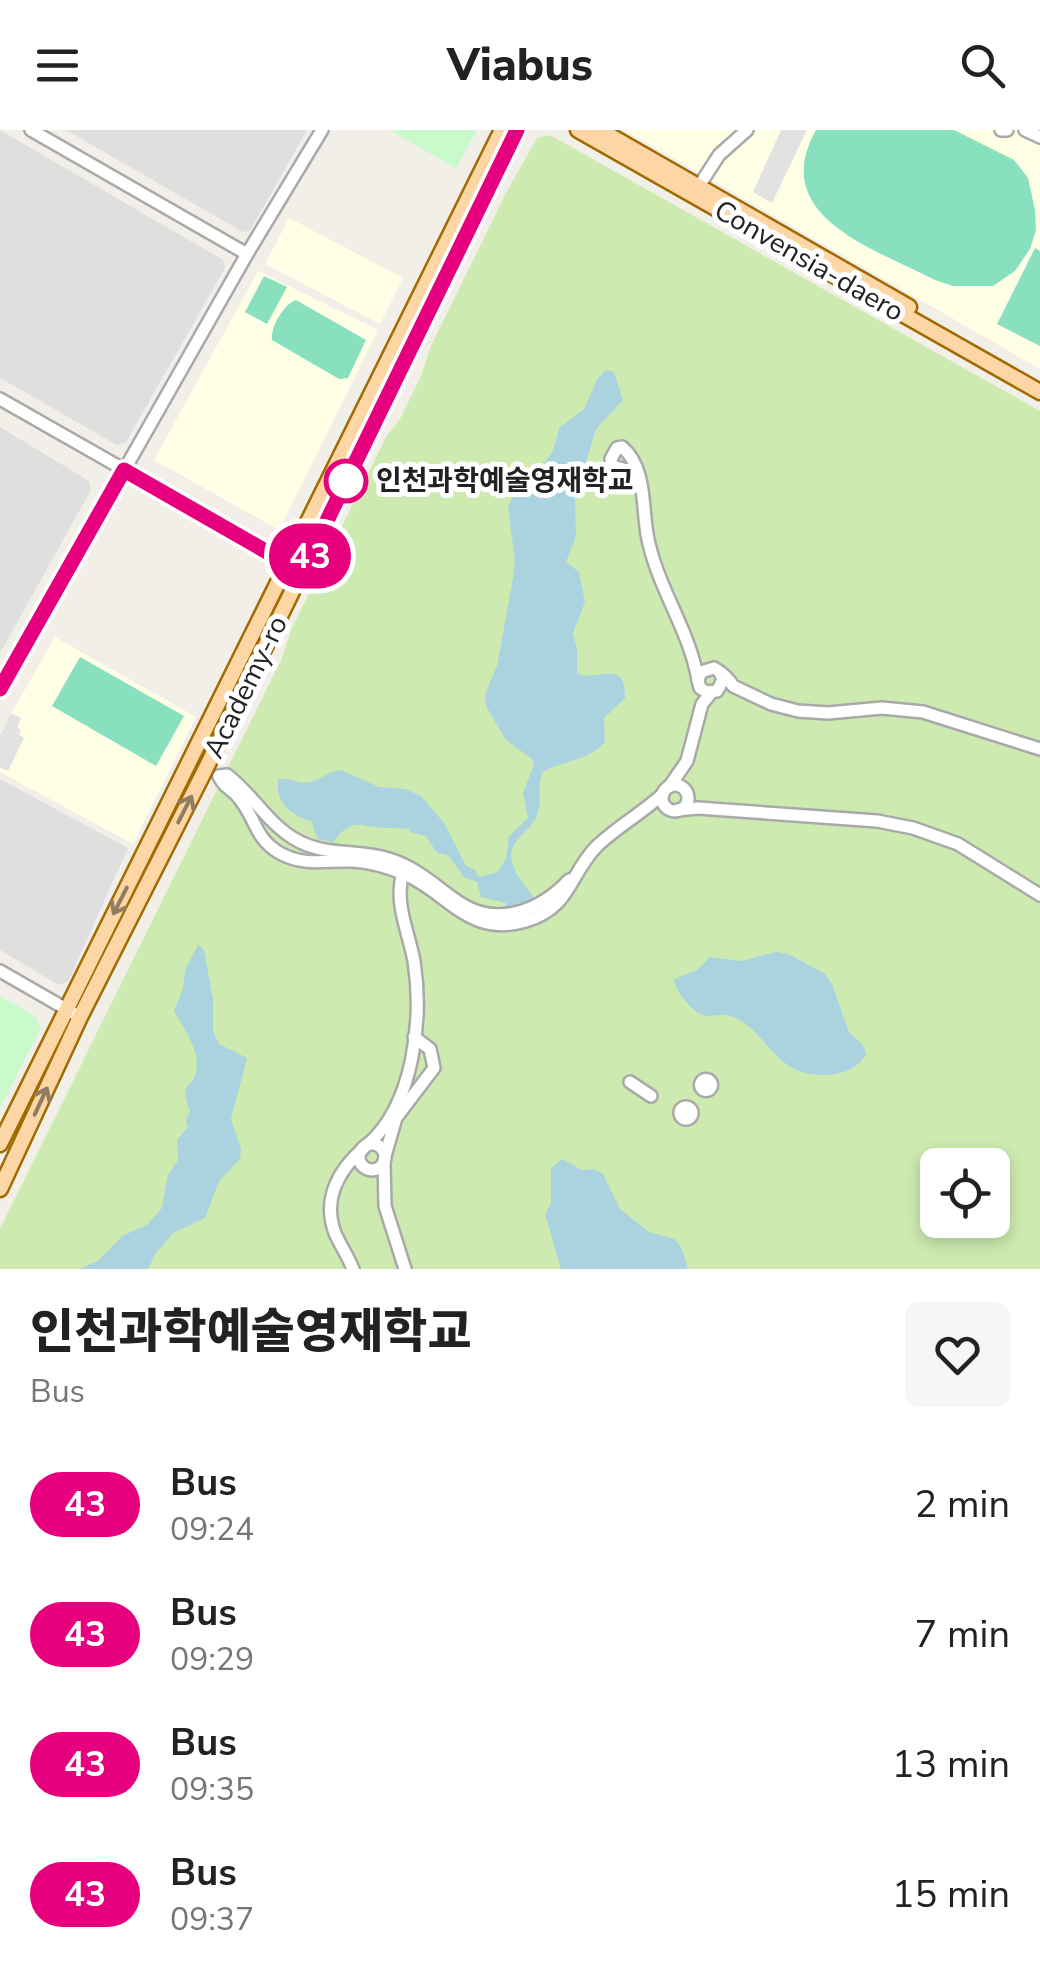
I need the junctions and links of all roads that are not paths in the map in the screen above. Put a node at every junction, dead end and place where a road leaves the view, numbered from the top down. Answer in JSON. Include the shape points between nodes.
{"nodes":[{"id":1,"x":31,"y":130,"type":"edge"},
{"id":2,"x":322,"y":130,"type":"edge"},
{"id":3,"x":502,"y":130,"type":"edge"},
{"id":4,"x":517,"y":130,"type":"edge"},
{"id":5,"x":578,"y":130,"type":"edge"},
{"id":6,"x":600,"y":130,"type":"edge"},
{"id":7,"x":747,"y":130,"type":"edge"},
{"id":8,"x":1025,"y":130,"type":"edge"},
{"id":9,"x":1040,"y":137,"type":"edge"},
{"id":10,"x":700,"y":186,"type":"junction"},
{"id":11,"x":247,"y":254,"type":"junction"},
{"id":12,"x":1040,"y":382,"type":"edge"},
{"id":13,"x":1040,"y":392,"type":"edge"},
{"id":14,"x":0,"y":398,"type":"edge"},
{"id":15,"x":124,"y":470,"type":"junction"},
{"id":16,"x":640,"y":479,"type":"dead end"},
{"id":17,"x":286,"y":562,"type":"junction"},
{"id":18,"x":302,"y":572,"type":"junction"},
{"id":19,"x":690,"y":642,"type":"junction"},
{"id":20,"x":717,"y":670,"type":"junction"},
{"id":21,"x":698,"y":682,"type":"junction"},
{"id":22,"x":1,"y":685,"type":"edge"},
{"id":23,"x":721,"y":689,"type":"junction"},
{"id":24,"x":700,"y":712,"type":"junction"},
{"id":25,"x":1040,"y":749,"type":"edge"},
{"id":26,"x":676,"y":788,"type":"junction"},
{"id":27,"x":698,"y":808,"type":"junction"},
{"id":28,"x":675,"y":810,"type":"junction"},
{"id":29,"x":272,"y":822,"type":"junction"},
{"id":30,"x":628,"y":824,"type":"junction"},
{"id":31,"x":258,"y":834,"type":"junction"},
{"id":32,"x":296,"y":840,"type":"junction"},
{"id":33,"x":289,"y":858,"type":"junction"},
{"id":34,"x":404,"y":869,"type":"junction"},
{"id":35,"x":1040,"y":895,"type":"edge"},
{"id":36,"x":0,"y":971,"type":"edge"},
{"id":37,"x":73,"y":1014,"type":"junction"},
{"id":38,"x":414,"y":1037,"type":"junction"},
{"id":39,"x":630,"y":1082,"type":"dead end"},
{"id":40,"x":651,"y":1096,"type":"dead end"},
{"id":41,"x":0,"y":1144,"type":"edge"},
{"id":42,"x":366,"y":1146,"type":"junction"},
{"id":43,"x":385,"y":1159,"type":"junction"},
{"id":44,"x":344,"y":1166,"type":"junction"},
{"id":45,"x":367,"y":1168,"type":"junction"},
{"id":46,"x":383,"y":1181,"type":"junction"},
{"id":47,"x":0,"y":1189,"type":"edge"},
{"id":48,"x":353,"y":1269,"type":"edge"},
{"id":49,"x":405,"y":1269,"type":"edge"}],
"edges":[{"from":1,"to":11,"type":"street"},
{"from":2,"to":11,"type":"street"},
{"from":3,"to":17,"type":"main road","name":"Academy-ro"},
{"from":4,"to":18,"type":"main road","name":"Academy-ro"},
{"from":5,"to":13,"type":"main road","name":"Convensia-daero"},
{"from":6,"to":10,"type":"main road","name":"Convensia-daero"},
{"from":7,"to":10,"type":"street","via":[[719,155]]},
{"from":8,"to":9,"type":"street"},
{"from":10,"to":12,"type":"main road","name":"Convensia-daero"},
{"from":11,"to":15,"type":"street"},
{"from":14,"to":15,"type":"street"},
{"from":15,"to":17,"type":"street"},
{"from":15,"to":22,"type":"street"},
{"from":16,"to":19,"type":"street","via":[[653,560]]},
{"from":17,"to":18,"type":"street"},
{"from":17,"to":37,"type":"main road","name":"Academy-ro","one_way":true},
{"from":37,"to":18,"type":"main road","name":"Academy-ro","one_way":true},
{"from":19,"to":20,"type":"street"},
{"from":19,"to":21,"type":"street"},
{"from":20,"to":21,"type":"street","via":[[705,669]]},
{"from":20,"to":23,"type":"street"},
{"from":21,"to":23,"type":"street"},
{"from":21,"to":24,"type":"street"},
{"from":23,"to":24,"type":"street","via":[[704,700]]},
{"from":23,"to":25,"type":"street","via":[[798,711],[923,712]]},
{"from":24,"to":26,"type":"street"},
{"from":26,"to":27,"type":"street"},
{"from":26,"to":28,"type":"street","via":[[685,806]]},
{"from":26,"to":28,"type":"street","via":[[665,806]]},
{"from":26,"to":30,"type":"street"},
{"from":27,"to":28,"type":"street"},
{"from":27,"to":35,"type":"street","via":[[913,828],[958,844]]},
{"from":28,"to":30,"type":"street"},
{"from":29,"to":31,"type":"street"},
{"from":29,"to":31,"type":"street","via":[[240,785],[219,776]]},
{"from":29,"to":32,"type":"street"},
{"from":30,"to":34,"type":"street","via":[[596,847],[543,908],[513,919],[471,909]]},
{"from":31,"to":33,"type":"street"},
{"from":32,"to":33,"type":"street"},
{"from":32,"to":34,"type":"street","via":[[322,850],[372,854]]},
{"from":33,"to":34,"type":"street"},
{"from":34,"to":38,"type":"street","via":[[398,894],[416,984]]},
{"from":36,"to":37,"type":"street"},
{"from":37,"to":41,"type":"main road","name":"Academy-ro"},
{"from":47,"to":37,"type":"main road","name":"Academy-ro","one_way":true},
{"from":38,"to":42,"type":"street","via":[[394,1110]]},
{"from":38,"to":43,"type":"street","via":[[430,1049],[434,1068],[396,1118]]},
{"from":39,"to":40,"type":"street"},
{"from":42,"to":43,"type":"street","via":[[379,1146]]},
{"from":42,"to":44,"type":"street"},
{"from":42,"to":45,"type":"street","via":[[360,1158]]},
{"from":43,"to":45,"type":"street","via":[[380,1168]]},
{"from":43,"to":46,"type":"street"},
{"from":44,"to":45,"type":"street"},
{"from":44,"to":48,"type":"street","via":[[331,1213]]},
{"from":45,"to":46,"type":"street"},
{"from":46,"to":49,"type":"street"}]}
